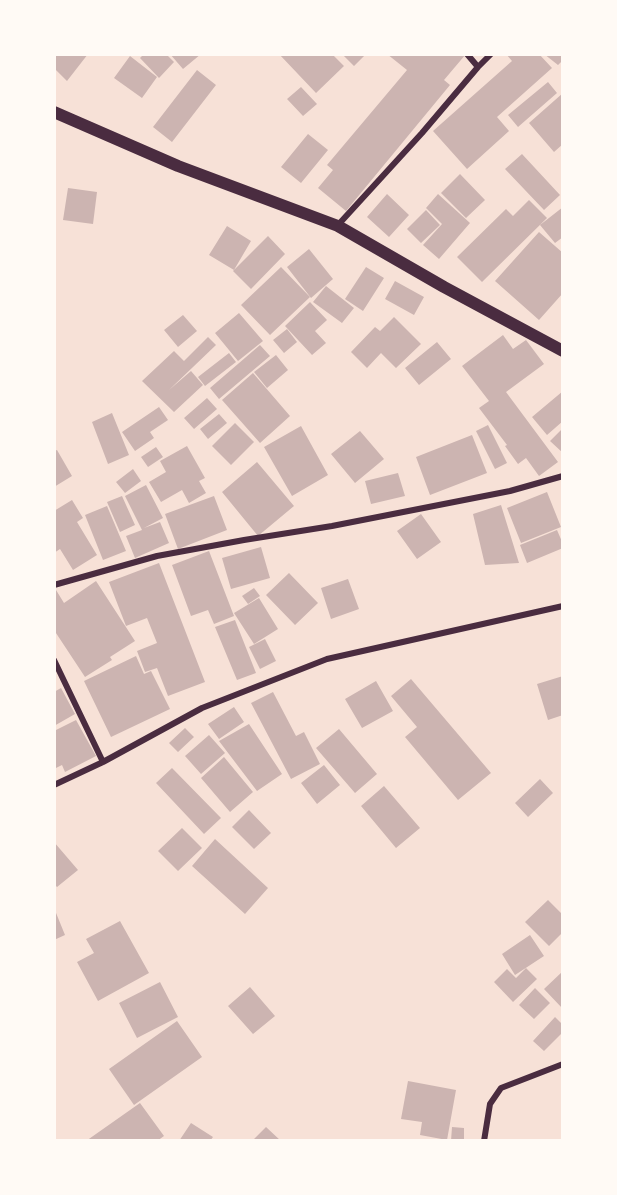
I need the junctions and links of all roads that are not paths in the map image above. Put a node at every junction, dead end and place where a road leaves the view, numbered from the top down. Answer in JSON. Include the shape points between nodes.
{"nodes":[{"id":1,"x":467,"y":54,"type":"edge"},
{"id":2,"x":491,"y":54,"type":"edge"},
{"id":3,"x":478,"y":67,"type":"junction"},
{"id":4,"x":54,"y":112,"type":"edge"},
{"id":5,"x":338,"y":226,"type":"junction"},
{"id":6,"x":563,"y":351,"type":"edge"},
{"id":7,"x":563,"y":476,"type":"edge"},
{"id":8,"x":54,"y":585,"type":"edge"},
{"id":9,"x":563,"y":606,"type":"edge"},
{"id":10,"x":54,"y":660,"type":"edge"},
{"id":11,"x":103,"y":762,"type":"junction"},
{"id":12,"x":54,"y":785,"type":"edge"},
{"id":13,"x":563,"y":1064,"type":"edge"},
{"id":14,"x":484,"y":1141,"type":"edge"}],
"edges":[{"from":1,"to":3,"type":"street"},
{"from":2,"to":3,"type":"street"},
{"from":3,"to":5,"type":"street"},
{"from":4,"to":5,"type":"main road","via":[[178,166]]},
{"from":5,"to":6,"type":"main road"},
{"from":7,"to":8,"type":"street","via":[[499,494],[157,556]]},
{"from":9,"to":11,"type":"street","via":[[327,659],[202,708]]},
{"from":10,"to":11,"type":"street"},
{"from":11,"to":12,"type":"street"},
{"from":13,"to":14,"type":"street","via":[[501,1088],[490,1104]]}]}
